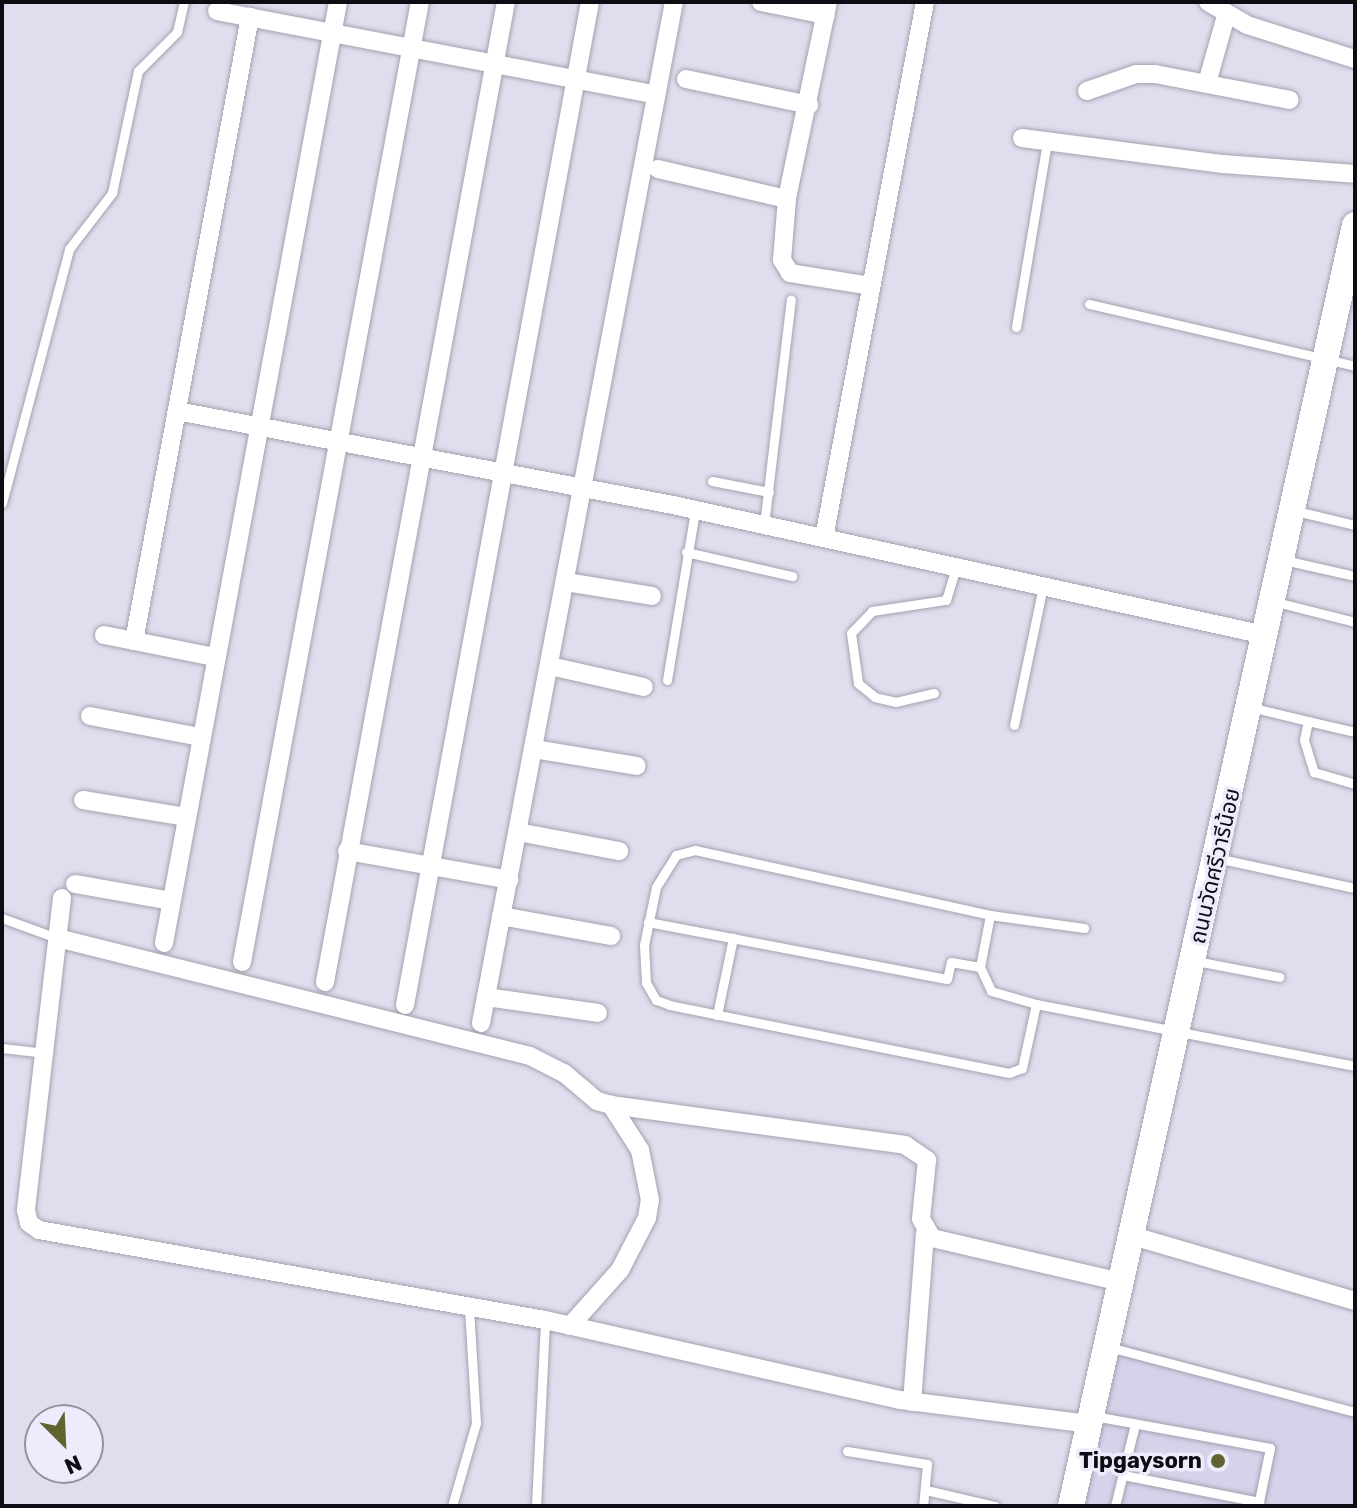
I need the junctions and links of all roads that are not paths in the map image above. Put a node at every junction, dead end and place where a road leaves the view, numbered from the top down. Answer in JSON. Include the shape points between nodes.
{"nodes":[{"id":1,"x":184,"y":2,"type":"edge"},
{"id":2,"x":338,"y":2,"type":"edge"},
{"id":3,"x":420,"y":2,"type":"edge"},
{"id":4,"x":506,"y":2,"type":"edge"},
{"id":5,"x":590,"y":2,"type":"edge"},
{"id":6,"x":674,"y":2,"type":"edge"},
{"id":7,"x":761,"y":2,"type":"edge"},
{"id":8,"x":925,"y":2,"type":"edge"},
{"id":9,"x":1208,"y":2,"type":"edge"},
{"id":10,"x":827,"y":8,"type":"edge"},
{"id":11,"x":217,"y":11,"type":"dead end"},
{"id":12,"x":1226,"y":16,"type":"junction"},
{"id":13,"x":250,"y":17,"type":"junction"},
{"id":14,"x":332,"y":33,"type":"junction"},
{"id":15,"x":411,"y":48,"type":"junction"},
{"id":16,"x":1355,"y":59,"type":"edge"},
{"id":17,"x":495,"y":64,"type":"junction"},
{"id":18,"x":577,"y":79,"type":"junction"},
{"id":19,"x":686,"y":79,"type":"dead end"},
{"id":20,"x":1207,"y":83,"type":"junction"},
{"id":21,"x":1087,"y":91,"type":"dead end"},
{"id":22,"x":656,"y":95,"type":"junction"},
{"id":23,"x":1290,"y":100,"type":"dead end"},
{"id":24,"x":809,"y":105,"type":"junction"},
{"id":25,"x":1022,"y":138,"type":"dead end"},
{"id":26,"x":1047,"y":141,"type":"junction"},
{"id":27,"x":658,"y":169,"type":"dead end"},
{"id":28,"x":1355,"y":174,"type":"edge"},
{"id":29,"x":787,"y":199,"type":"junction"},
{"id":30,"x":1355,"y":225,"type":"edge"},
{"id":31,"x":871,"y":286,"type":"junction"},
{"id":32,"x":791,"y":300,"type":"dead end"},
{"id":33,"x":1089,"y":304,"type":"dead end"},
{"id":34,"x":1016,"y":327,"type":"dead end"},
{"id":35,"x":1326,"y":359,"type":"junction"},
{"id":36,"x":1355,"y":366,"type":"edge"},
{"id":37,"x":177,"y":411,"type":"junction"},
{"id":38,"x":255,"y":427,"type":"junction"},
{"id":39,"x":338,"y":445,"type":"junction"},
{"id":40,"x":420,"y":458,"type":"junction"},
{"id":41,"x":504,"y":472,"type":"junction"},
{"id":42,"x":712,"y":481,"type":"dead end"},
{"id":43,"x":584,"y":487,"type":"junction"},
{"id":44,"x":769,"y":492,"type":"junction"},
{"id":45,"x":2,"y":503,"type":"edge"},
{"id":46,"x":695,"y":510,"type":"junction"},
{"id":47,"x":1293,"y":510,"type":"junction"},
{"id":48,"x":764,"y":525,"type":"junction"},
{"id":49,"x":1355,"y":525,"type":"edge"},
{"id":50,"x":824,"y":538,"type":"junction"},
{"id":51,"x":686,"y":552,"type":"junction"},
{"id":52,"x":1282,"y":559,"type":"junction"},
{"id":53,"x":956,"y":567,"type":"junction"},
{"id":54,"x":792,"y":576,"type":"dead end"},
{"id":55,"x":1355,"y":576,"type":"edge"},
{"id":56,"x":566,"y":582,"type":"junction"},
{"id":57,"x":1043,"y":586,"type":"junction"},
{"id":58,"x":652,"y":596,"type":"dead end"},
{"id":59,"x":1272,"y":602,"type":"junction"},
{"id":60,"x":1355,"y":622,"type":"edge"},
{"id":61,"x":104,"y":635,"type":"dead end"},
{"id":62,"x":1265,"y":635,"type":"junction"},
{"id":63,"x":134,"y":641,"type":"junction"},
{"id":64,"x":214,"y":657,"type":"junction"},
{"id":65,"x":550,"y":666,"type":"junction"},
{"id":66,"x":667,"y":680,"type":"dead end"},
{"id":67,"x":644,"y":687,"type":"dead end"},
{"id":68,"x":934,"y":693,"type":"dead end"},
{"id":69,"x":1250,"y":707,"type":"junction"},
{"id":70,"x":90,"y":716,"type":"dead end"},
{"id":71,"x":1308,"y":721,"type":"junction"},
{"id":72,"x":1014,"y":725,"type":"dead end"},
{"id":73,"x":1355,"y":732,"type":"edge"},
{"id":74,"x":200,"y":737,"type":"junction"},
{"id":75,"x":534,"y":749,"type":"junction"},
{"id":76,"x":637,"y":766,"type":"dead end"},
{"id":77,"x":1355,"y":784,"type":"edge"},
{"id":78,"x":83,"y":800,"type":"dead end"},
{"id":79,"x":186,"y":817,"type":"junction"},
{"id":80,"x":518,"y":832,"type":"junction"},
{"id":81,"x":347,"y":851,"type":"junction"},
{"id":82,"x":619,"y":851,"type":"dead end"},
{"id":83,"x":1217,"y":858,"type":"junction"},
{"id":84,"x":430,"y":865,"type":"junction"},
{"id":85,"x":509,"y":880,"type":"junction"},
{"id":86,"x":1355,"y":888,"type":"edge"},
{"id":87,"x":171,"y":901,"type":"junction"},
{"id":88,"x":990,"y":915,"type":"junction"},
{"id":89,"x":501,"y":916,"type":"junction"},
{"id":90,"x":2,"y":918,"type":"edge"},
{"id":91,"x":648,"y":922,"type":"junction"},
{"id":92,"x":1084,"y":928,"type":"dead end"},
{"id":93,"x":611,"y":936,"type":"dead end"},
{"id":94,"x":57,"y":938,"type":"junction"},
{"id":95,"x":733,"y":938,"type":"junction"},
{"id":96,"x":164,"y":943,"type":"dead end"},
{"id":97,"x":1194,"y":960,"type":"junction"},
{"id":98,"x":242,"y":962,"type":"dead end"},
{"id":99,"x":980,"y":967,"type":"junction"},
{"id":100,"x":1279,"y":977,"type":"dead end"},
{"id":101,"x":325,"y":982,"type":"dead end"},
{"id":102,"x":486,"y":997,"type":"junction"},
{"id":103,"x":1036,"y":1004,"type":"junction"},
{"id":104,"x":405,"y":1005,"type":"dead end"},
{"id":105,"x":598,"y":1013,"type":"dead end"},
{"id":106,"x":717,"y":1015,"type":"junction"},
{"id":107,"x":481,"y":1023,"type":"dead end"},
{"id":108,"x":1178,"y":1031,"type":"junction"},
{"id":109,"x":2,"y":1048,"type":"edge"},
{"id":110,"x":48,"y":1054,"type":"junction"},
{"id":111,"x":1355,"y":1066,"type":"edge"},
{"id":112,"x":611,"y":1105,"type":"junction"},
{"id":113,"x":925,"y":1234,"type":"junction"},
{"id":114,"x":1133,"y":1236,"type":"junction"},
{"id":115,"x":1121,"y":1282,"type":"junction"},
{"id":116,"x":1355,"y":1301,"type":"edge"},
{"id":117,"x":469,"y":1307,"type":"junction"},
{"id":118,"x":545,"y":1320,"type":"junction"},
{"id":119,"x":570,"y":1326,"type":"junction"},
{"id":120,"x":1106,"y":1346,"type":"junction"},
{"id":121,"x":912,"y":1402,"type":"junction"},
{"id":122,"x":1355,"y":1412,"type":"edge"},
{"id":123,"x":1090,"y":1420,"type":"junction"},
{"id":124,"x":1135,"y":1424,"type":"junction"},
{"id":125,"x":847,"y":1451,"type":"dead end"},
{"id":126,"x":1123,"y":1475,"type":"junction"},
{"id":127,"x":926,"y":1490,"type":"junction"},
{"id":128,"x":1259,"y":1504,"type":"edge"},
{"id":129,"x":452,"y":1506,"type":"edge"},
{"id":130,"x":536,"y":1506,"type":"edge"},
{"id":131,"x":923,"y":1506,"type":"edge"},
{"id":132,"x":995,"y":1506,"type":"edge"},
{"id":133,"x":1071,"y":1506,"type":"edge"},
{"id":134,"x":1115,"y":1506,"type":"edge"}],
"edges":[{"from":1,"to":45,"type":"lane","via":[[177,32],[138,71],[112,193],[69,249]]},
{"from":2,"to":14,"type":"street"},
{"from":3,"to":15,"type":"street"},
{"from":4,"to":17,"type":"street"},
{"from":5,"to":18,"type":"street"},
{"from":6,"to":22,"type":"street"},
{"from":7,"to":10,"type":"street"},
{"from":8,"to":31,"type":"street"},
{"from":9,"to":12,"type":"street"},
{"from":10,"to":24,"type":"street"},
{"from":11,"to":13,"type":"street"},
{"from":12,"to":16,"type":"street"},
{"from":12,"to":20,"type":"street"},
{"from":13,"to":14,"type":"street"},
{"from":13,"to":37,"type":"street"},
{"from":14,"to":15,"type":"street"},
{"from":14,"to":38,"type":"street"},
{"from":15,"to":17,"type":"street"},
{"from":15,"to":39,"type":"street"},
{"from":17,"to":18,"type":"street"},
{"from":17,"to":40,"type":"street"},
{"from":18,"to":22,"type":"street"},
{"from":18,"to":41,"type":"street"},
{"from":19,"to":24,"type":"street"},
{"from":20,"to":21,"type":"street","via":[[1136,74]]},
{"from":20,"to":23,"type":"street"},
{"from":22,"to":43,"type":"street"},
{"from":24,"to":29,"type":"street"},
{"from":25,"to":26,"type":"street"},
{"from":26,"to":28,"type":"street","via":[[1223,164]]},
{"from":26,"to":34,"type":"lane"},
{"from":27,"to":29,"type":"street"},
{"from":29,"to":31,"type":"street","via":[[785,269]]},
{"from":30,"to":35,"type":"main road","name":"ถนนวัดศรีวารีน้อย"},
{"from":31,"to":50,"type":"street"},
{"from":32,"to":44,"type":"lane"},
{"from":33,"to":35,"type":"lane"},
{"from":35,"to":36,"type":"lane"},
{"from":35,"to":47,"type":"main road","name":"ถนนวัดศรีวารีน้อย"},
{"from":37,"to":38,"type":"street"},
{"from":37,"to":63,"type":"street"},
{"from":38,"to":39,"type":"street"},
{"from":38,"to":64,"type":"street"},
{"from":39,"to":40,"type":"street"},
{"from":39,"to":98,"type":"street"},
{"from":40,"to":41,"type":"street"},
{"from":40,"to":81,"type":"street"},
{"from":41,"to":43,"type":"street"},
{"from":41,"to":84,"type":"street"},
{"from":42,"to":44,"type":"lane"},
{"from":43,"to":46,"type":"street"},
{"from":43,"to":56,"type":"street"},
{"from":44,"to":48,"type":"lane"},
{"from":46,"to":48,"type":"street"},
{"from":46,"to":51,"type":"lane"},
{"from":47,"to":49,"type":"lane"},
{"from":47,"to":52,"type":"main road","name":"ถนนวัดศรีวารีน้อย"},
{"from":48,"to":50,"type":"street"},
{"from":50,"to":53,"type":"street"},
{"from":51,"to":54,"type":"lane"},
{"from":51,"to":66,"type":"lane"},
{"from":52,"to":55,"type":"lane"},
{"from":52,"to":59,"type":"main road","name":"ถนนวัดศรีวารีน้อย"},
{"from":53,"to":57,"type":"street"},
{"from":53,"to":68,"type":"lane","via":[[946,600],[872,611],[851,633],[858,683],[875,697],[896,702]]},
{"from":56,"to":58,"type":"street"},
{"from":56,"to":65,"type":"street"},
{"from":57,"to":62,"type":"street"},
{"from":57,"to":72,"type":"lane"},
{"from":59,"to":60,"type":"lane"},
{"from":59,"to":62,"type":"main road","name":"ถนนวัดศรีวารีน้อย"},
{"from":61,"to":63,"type":"street"},
{"from":62,"to":69,"type":"main road","name":"ถนนวัดศรีวารีน้อย"},
{"from":63,"to":64,"type":"street"},
{"from":64,"to":74,"type":"street"},
{"from":65,"to":67,"type":"street"},
{"from":65,"to":75,"type":"street"},
{"from":69,"to":71,"type":"lane"},
{"from":69,"to":83,"type":"main road","name":"ถนนวัดศรีวารีน้อย"},
{"from":70,"to":74,"type":"street"},
{"from":71,"to":73,"type":"lane"},
{"from":71,"to":77,"type":"lane","via":[[1304,740],[1314,772]]},
{"from":74,"to":79,"type":"street"},
{"from":75,"to":76,"type":"street"},
{"from":75,"to":80,"type":"street"},
{"from":78,"to":79,"type":"street"},
{"from":79,"to":87,"type":"street"},
{"from":80,"to":82,"type":"street"},
{"from":80,"to":85,"type":"street"},
{"from":81,"to":84,"type":"street"},
{"from":81,"to":101,"type":"street"},
{"from":83,"to":86,"type":"lane"},
{"from":83,"to":97,"type":"main road","name":"ถนนวัดศรีวารีน้อย"},
{"from":84,"to":85,"type":"street"},
{"from":84,"to":104,"type":"street"},
{"from":85,"to":89,"type":"street"},
{"from":87,"to":94,"type":"street","via":[[68,891]]},
{"from":87,"to":96,"type":"street"},
{"from":88,"to":91,"type":"lane","via":[[695,850],[676,855],[666,865]]},
{"from":88,"to":92,"type":"lane"},
{"from":88,"to":99,"type":"lane"},
{"from":89,"to":93,"type":"street"},
{"from":89,"to":102,"type":"street"},
{"from":90,"to":94,"type":"lane"},
{"from":91,"to":95,"type":"lane"},
{"from":91,"to":106,"type":"lane","via":[[644,945],[649,991],[656,1000]]},
{"from":94,"to":110,"type":"street"},
{"from":94,"to":112,"type":"street","via":[[530,1056]]},
{"from":95,"to":99,"type":"lane","via":[[947,979],[951,962]]},
{"from":95,"to":106,"type":"lane"},
{"from":97,"to":100,"type":"lane"},
{"from":97,"to":108,"type":"main road","name":"ถนนวัดศรีวารีน้อย"},
{"from":99,"to":103,"type":"lane","via":[[991,991]]},
{"from":102,"to":105,"type":"street"},
{"from":102,"to":107,"type":"street"},
{"from":103,"to":106,"type":"lane","via":[[1022,1068],[1009,1073]]},
{"from":103,"to":108,"type":"lane"},
{"from":108,"to":111,"type":"lane"},
{"from":108,"to":114,"type":"main road","name":"ถนนวัดศรีวารีน้อย"},
{"from":109,"to":110,"type":"lane"},
{"from":110,"to":117,"type":"street","via":[[26,1210],[29,1223],[39,1230]]},
{"from":112,"to":113,"type":"street","via":[[918,1150],[927,1160],[921,1219]]},
{"from":112,"to":119,"type":"street","via":[[640,1150],[650,1200],[647,1218],[620,1270]]},
{"from":113,"to":115,"type":"street"},
{"from":113,"to":121,"type":"street"},
{"from":114,"to":115,"type":"main road","name":"ถนนวัดศรีวารีน้อย"},
{"from":114,"to":116,"type":"street"},
{"from":115,"to":120,"type":"main road","name":"ถนนวัดศรีวารีน้อย"},
{"from":117,"to":118,"type":"street"},
{"from":117,"to":129,"type":"lane","via":[[476,1423]]},
{"from":118,"to":119,"type":"street"},
{"from":118,"to":130,"type":"lane"},
{"from":119,"to":121,"type":"street"},
{"from":120,"to":122,"type":"lane"},
{"from":120,"to":123,"type":"main road","name":"ถนนวัดศรีวารีน้อย"},
{"from":121,"to":123,"type":"street"},
{"from":123,"to":124,"type":"lane"},
{"from":123,"to":133,"type":"main road","name":"ถนนวัดศรีวารีน้อย"},
{"from":124,"to":126,"type":"lane"},
{"from":124,"to":128,"type":"lane","via":[[1270,1448]]},
{"from":125,"to":127,"type":"lane","via":[[923,1461],[930,1470]]},
{"from":126,"to":128,"type":"lane"},
{"from":126,"to":134,"type":"lane"},
{"from":127,"to":131,"type":"lane"},
{"from":127,"to":132,"type":"lane"}]}
